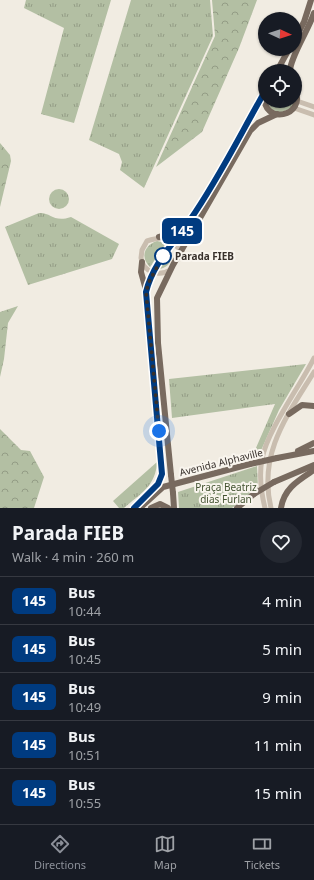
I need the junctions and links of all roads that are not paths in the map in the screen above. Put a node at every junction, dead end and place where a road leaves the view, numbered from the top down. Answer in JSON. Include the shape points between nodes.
{"nodes":[{"id":1,"x":311,"y":0,"type":"edge"},
{"id":2,"x":314,"y":13,"type":"edge"},
{"id":3,"x":302,"y":26,"type":"edge"},
{"id":4,"x":292,"y":64,"type":"edge"},
{"id":5,"x":302,"y":103,"type":"edge"},
{"id":6,"x":258,"y":105,"type":"edge"},
{"id":7,"x":314,"y":107,"type":"edge"},
{"id":8,"x":267,"y":108,"type":"edge"},
{"id":9,"x":294,"y":108,"type":"joint"},
{"id":10,"x":277,"y":114,"type":"junction"},
{"id":11,"x":314,"y":114,"type":"edge"},
{"id":12,"x":183,"y":230,"type":"junction"},
{"id":13,"x":159,"y":237,"type":"junction"},
{"id":14,"x":172,"y":242,"type":"junction"},
{"id":15,"x":182,"y":251,"type":"junction"},
{"id":16,"x":142,"y":262,"type":"junction"},
{"id":17,"x":170,"y":270,"type":"junction"},
{"id":18,"x":153,"y":273,"type":"junction"},
{"id":19,"x":146,"y":292,"type":"junction"},
{"id":20,"x":314,"y":358,"type":"edge"},
{"id":21,"x":153,"y":366,"type":"junction"},
{"id":22,"x":161,"y":367,"type":"junction"},
{"id":23,"x":314,"y":372,"type":"edge"},
{"id":24,"x":154,"y":378,"type":"junction"},
{"id":25,"x":162,"y":379,"type":"junction"},
{"id":26,"x":314,"y":406,"type":"edge"},
{"id":27,"x":289,"y":414,"type":"junction"},
{"id":28,"x":159,"y":431,"type":"junction"},
{"id":29,"x":167,"y":435,"type":"junction"},
{"id":30,"x":314,"y":442,"type":"edge"},
{"id":31,"x":314,"y":451,"type":"edge"},
{"id":32,"x":286,"y":456,"type":"junction"},
{"id":33,"x":314,"y":465,"type":"edge"},
{"id":34,"x":314,"y":470,"type":"edge"},
{"id":35,"x":268,"y":507,"type":"edge"},
{"id":36,"x":134,"y":508,"type":"edge"},
{"id":37,"x":140,"y":508,"type":"edge"},
{"id":38,"x":151,"y":508,"type":"edge"},
{"id":39,"x":168,"y":508,"type":"edge"},
{"id":40,"x":174,"y":508,"type":"edge"},
{"id":41,"x":237,"y":508,"type":"edge"},
{"id":42,"x":281,"y":508,"type":"edge"}],
"edges":[{"from":1,"to":3,"type":"main road"},
{"from":2,"to":4,"type":"main road"},
{"from":5,"to":7,"type":"street"},
{"from":6,"to":12,"type":"main road"},
{"from":8,"to":10,"type":"main road"},
{"from":9,"to":10,"type":"main road","via":[[284,114]]},
{"from":9,"to":11,"type":"street"},
{"from":10,"to":15,"type":"main road","via":[[258,122],[250,130]]},
{"from":12,"to":13,"type":"main road"},
{"from":12,"to":14,"type":"main road"},
{"from":13,"to":14,"type":"street"},
{"from":13,"to":16,"type":"street","via":[[147,241],[142,250]]},
{"from":14,"to":15,"type":"street"},
{"from":14,"to":18,"type":"main road"},
{"from":15,"to":17,"type":"main road"},
{"from":16,"to":18,"type":"street"},
{"from":16,"to":19,"type":"main road","via":[[141,272]]},
{"from":17,"to":18,"type":"street","via":[[162,274]]},
{"from":17,"to":22,"type":"main road","via":[[156,302]]},
{"from":18,"to":19,"type":"main road"},
{"from":19,"to":21,"type":"main road"},
{"from":20,"to":35,"type":"street","via":[[267,443],[262,458],[261,487]]},
{"from":21,"to":22,"type":"main road"},
{"from":21,"to":24,"type":"main road"},
{"from":22,"to":25,"type":"main road"},
{"from":23,"to":27,"type":"street"},
{"from":24,"to":25,"type":"main road"},
{"from":24,"to":28,"type":"main road"},
{"from":25,"to":29,"type":"main road"},
{"from":26,"to":27,"type":"main road","via":[[302,405]]},
{"from":27,"to":35,"type":"street","via":[[270,455],[267,471]]},
{"from":28,"to":29,"type":"main road"},
{"from":28,"to":36,"type":"main road","via":[[162,471],[160,480]]},
{"from":29,"to":40,"type":"main road","bridge":true},
{"from":30,"to":32,"type":"main road"},
{"from":31,"to":32,"type":"main road","name":"Avenida Alphaville"},
{"from":32,"to":37,"type":"main road","name":"Avenida Alphaville","bridge":true,"via":[[163,487]]},
{"from":33,"to":41,"type":"main road","bridge":true,"via":[[274,482]]},
{"from":34,"to":42,"type":"main road","via":[[292,485],[285,494]]},
{"from":38,"to":39,"type":"main road","via":[[160,504]]}]}
